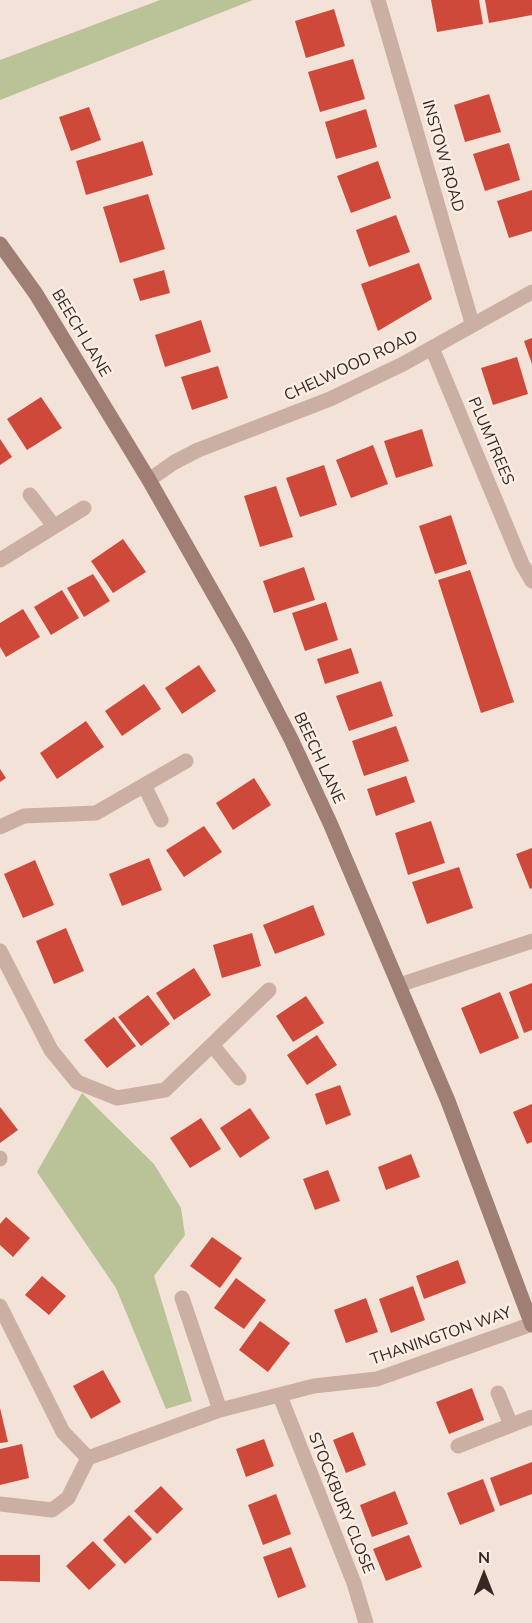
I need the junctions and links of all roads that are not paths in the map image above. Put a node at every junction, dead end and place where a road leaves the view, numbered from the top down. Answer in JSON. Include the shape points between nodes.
{"nodes":[{"id":1,"x":378,"y":0,"type":"edge"},
{"id":2,"x":0,"y":244,"type":"edge"},
{"id":3,"x":532,"y":292,"type":"edge"},
{"id":4,"x":472,"y":323,"type":"junction"},
{"id":5,"x":432,"y":348,"type":"junction"},
{"id":6,"x":149,"y":480,"type":"junction"},
{"id":7,"x":30,"y":495,"type":"dead end"},
{"id":8,"x":84,"y":508,"type":"dead end"},
{"id":9,"x":54,"y":526,"type":"junction"},
{"id":10,"x":0,"y":560,"type":"edge"},
{"id":11,"x":532,"y":581,"type":"edge"},
{"id":12,"x":186,"y":761,"type":"dead end"},
{"id":13,"x":144,"y":785,"type":"junction"},
{"id":14,"x":160,"y":820,"type":"dead end"},
{"id":15,"x":0,"y":827,"type":"edge"},
{"id":16,"x":532,"y":941,"type":"edge"},
{"id":17,"x":0,"y":951,"type":"edge"},
{"id":18,"x":399,"y":985,"type":"junction"},
{"id":19,"x":269,"y":990,"type":"dead end"},
{"id":20,"x":213,"y":1046,"type":"junction"},
{"id":21,"x":238,"y":1078,"type":"dead end"},
{"id":22,"x":182,"y":1298,"type":"dead end"},
{"id":23,"x":0,"y":1306,"type":"edge"},
{"id":24,"x":532,"y":1324,"type":"edge"},
{"id":25,"x":498,"y":1393,"type":"dead end"},
{"id":26,"x":280,"y":1396,"type":"junction"},
{"id":27,"x":220,"y":1410,"type":"junction"},
{"id":28,"x":532,"y":1417,"type":"edge"},
{"id":29,"x":512,"y":1425,"type":"junction"},
{"id":30,"x":458,"y":1446,"type":"dead end"},
{"id":31,"x":88,"y":1458,"type":"junction"},
{"id":32,"x":0,"y":1504,"type":"edge"},
{"id":33,"x":366,"y":1623,"type":"edge"}],
"edges":[{"from":1,"to":4,"type":"street","name":"INSTOW ROAD"},
{"from":2,"to":6,"type":"street","name":"BEECH LANE","via":[[36,294]]},
{"from":3,"to":4,"type":"street","name":"CHELWOOD ROAD"},
{"from":4,"to":5,"type":"street","name":"CHELWOOD ROAD"},
{"from":5,"to":6,"type":"street","name":"CHELWOOD ROAD","via":[[330,399],[198,450]]},
{"from":5,"to":11,"type":"street","name":"PLUMTREES"},
{"from":6,"to":18,"type":"street","name":"BEECH LANE","via":[[291,739]]},
{"from":7,"to":9,"type":"street"},
{"from":8,"to":9,"type":"street"},
{"from":9,"to":10,"type":"street"},
{"from":12,"to":13,"type":"street"},
{"from":13,"to":14,"type":"street"},
{"from":13,"to":15,"type":"street","via":[[96,813],[24,816]]},
{"from":16,"to":18,"type":"street"},
{"from":17,"to":20,"type":"street","via":[[51,1050],[77,1082],[117,1098],[165,1090]]},
{"from":18,"to":24,"type":"street","name":"BEECH LANE","via":[[448,1101]]},
{"from":19,"to":20,"type":"street"},
{"from":20,"to":21,"type":"street"},
{"from":22,"to":27,"type":"street"},
{"from":23,"to":31,"type":"street","via":[[63,1432]]},
{"from":24,"to":26,"type":"street","name":"THANINGTON WAY","via":[[376,1379],[314,1386]]},
{"from":25,"to":29,"type":"street"},
{"from":26,"to":27,"type":"street","name":"THANINGTON WAY"},
{"from":26,"to":33,"type":"street","name":"STOCKBURY CLOSE"},
{"from":27,"to":31,"type":"street","name":"THANINGTON WAY"},
{"from":28,"to":29,"type":"street"},
{"from":29,"to":30,"type":"street"},
{"from":31,"to":32,"type":"street","via":[[68,1498],[52,1510]]}]}
